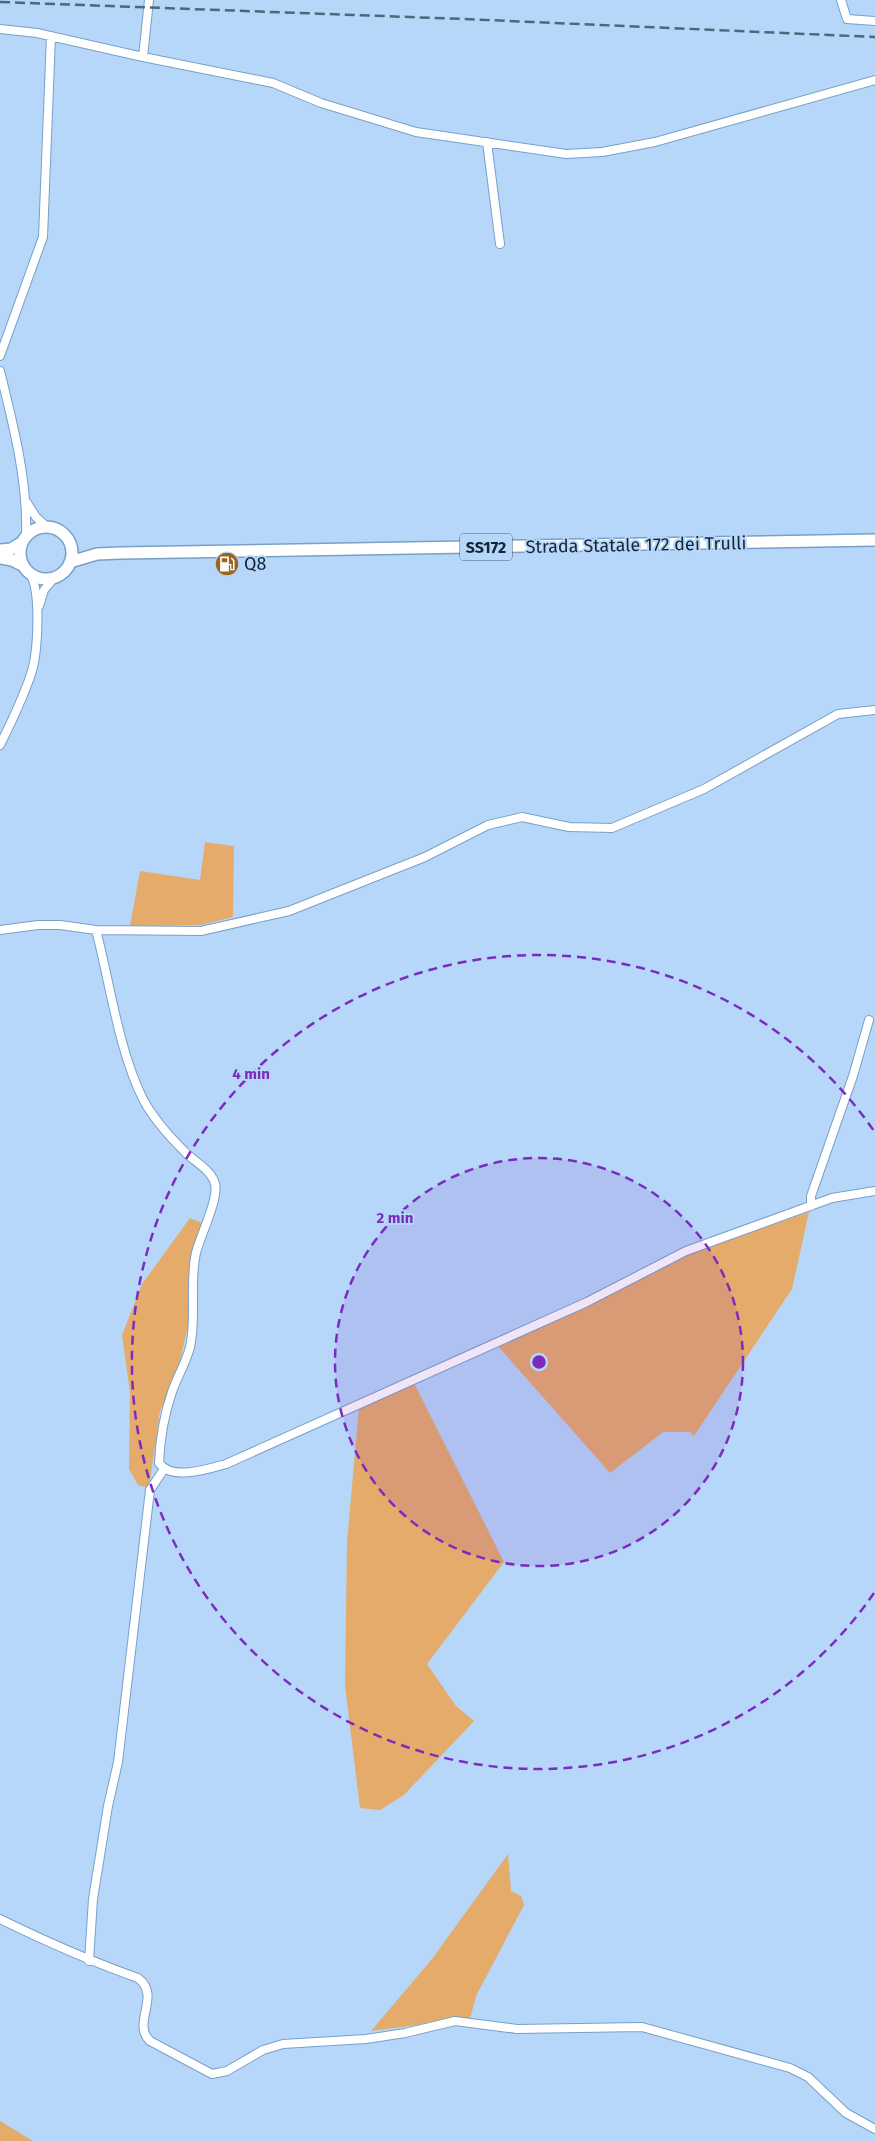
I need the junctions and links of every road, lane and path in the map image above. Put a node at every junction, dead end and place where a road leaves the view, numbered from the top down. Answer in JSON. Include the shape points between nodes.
{"nodes":[{"id":1,"x":149,"y":0,"type":"edge"},
{"id":2,"x":841,"y":0,"type":"edge"},
{"id":3,"x":875,"y":22,"type":"edge"},
{"id":4,"x":0,"y":29,"type":"edge"},
{"id":5,"x":51,"y":36,"type":"junction"},
{"id":6,"x":143,"y":57,"type":"junction"},
{"id":7,"x":875,"y":80,"type":"edge"},
{"id":8,"x":487,"y":142,"type":"junction"},
{"id":9,"x":500,"y":244,"type":"dead end"},
{"id":10,"x":0,"y":356,"type":"edge"},
{"id":11,"x":0,"y":371,"type":"edge"},
{"id":12,"x":26,"y":501,"type":"junction"},
{"id":13,"x":47,"y":527,"type":"junction"},
{"id":14,"x":24,"y":540,"type":"junction"},
{"id":15,"x":875,"y":540,"type":"edge"},
{"id":16,"x":70,"y":544,"type":"junction"},
{"id":17,"x":0,"y":550,"type":"edge"},
{"id":18,"x":97,"y":554,"type":"junction"},
{"id":19,"x":0,"y":558,"type":"edge"},
{"id":20,"x":70,"y":562,"type":"junction"},
{"id":21,"x":22,"y":565,"type":"junction"},
{"id":22,"x":31,"y":575,"type":"junction"},
{"id":23,"x":54,"y":578,"type":"junction"},
{"id":24,"x":37,"y":615,"type":"junction"},
{"id":25,"x":875,"y":710,"type":"edge"},
{"id":26,"x":0,"y":745,"type":"edge"},
{"id":27,"x":0,"y":930,"type":"edge"},
{"id":28,"x":96,"y":930,"type":"junction"},
{"id":29,"x":869,"y":1020,"type":"dead end"},
{"id":30,"x":875,"y":1191,"type":"edge"},
{"id":31,"x":811,"y":1206,"type":"junction"},
{"id":32,"x":164,"y":1469,"type":"junction"},
{"id":33,"x":0,"y":1919,"type":"edge"},
{"id":34,"x":90,"y":1961,"type":"junction"},
{"id":35,"x":875,"y":2129,"type":"edge"}],
"edges":[{"from":1,"to":6,"type":"street"},
{"from":2,"to":3,"type":"street","via":[[847,19]]},
{"from":4,"to":5,"type":"street"},
{"from":5,"to":6,"type":"street"},
{"from":5,"to":10,"type":"street","via":[[43,237]]},
{"from":6,"to":8,"type":"street","via":[[273,82],[321,103],[416,132]]},
{"from":7,"to":8,"type":"street","via":[[655,142],[602,152],[566,154]]},
{"from":8,"to":9,"type":"street"},
{"from":11,"to":12,"type":"street","via":[[12,417]]},
{"from":12,"to":13,"type":"street"},
{"from":12,"to":14,"type":"street"},
{"from":13,"to":14,"type":"main road","via":[[33,531]]},
{"from":13,"to":16,"type":"main road","name":"Strada Statale 172 dei Trulli","via":[[63,534]]},
{"from":14,"to":17,"type":"main road"},
{"from":14,"to":21,"type":"main road","via":[[20,551]]},
{"from":15,"to":18,"type":"main road","name":"Strada Statale 172 dei Trulli","number":"SS172"},
{"from":16,"to":18,"type":"main road","name":"Strada Statale 172 dei Trulli"},
{"from":16,"to":20,"type":"main road"},
{"from":18,"to":20,"type":"main road","name":"Strada Statale 172 dei Trulli"},
{"from":19,"to":21,"type":"main road"},
{"from":20,"to":23,"type":"main road","name":"Strada Statale 172 dei Trulli"},
{"from":21,"to":22,"type":"main road"},
{"from":22,"to":23,"type":"main road","via":[[39,579]]},
{"from":22,"to":24,"type":"street","via":[[37,589]]},
{"from":23,"to":24,"type":"street","via":[[44,590]]},
{"from":24,"to":26,"type":"street","via":[[31,673]]},
{"from":25,"to":28,"type":"street","via":[[838,714],[704,789],[612,828],[569,827],[522,817],[488,825],[425,857],[289,911],[201,931]]},
{"from":27,"to":28,"type":"street","via":[[60,925]]},
{"from":28,"to":32,"type":"street","via":[[121,1035],[145,1102],[166,1131],[211,1175],[216,1185],[196,1254],[190,1348],[171,1393],[160,1442],[159,1463]]},
{"from":29,"to":31,"type":"street","via":[[811,1196]]},
{"from":30,"to":31,"type":"street","via":[[832,1198]]},
{"from":31,"to":32,"type":"street","via":[[686,1250],[587,1302],[226,1464],[183,1472]]},
{"from":32,"to":34,"type":"street","via":[[150,1490],[118,1762],[93,1899]]},
{"from":33,"to":34,"type":"street"},
{"from":34,"to":35,"type":"street","via":[[144,1983],[148,1991],[145,2036],[212,2074],[227,2071],[264,2050],[283,2044],[366,2039],[454,2021],[517,2029],[642,2026],[790,2068],[808,2077],[846,2113]]}]}
